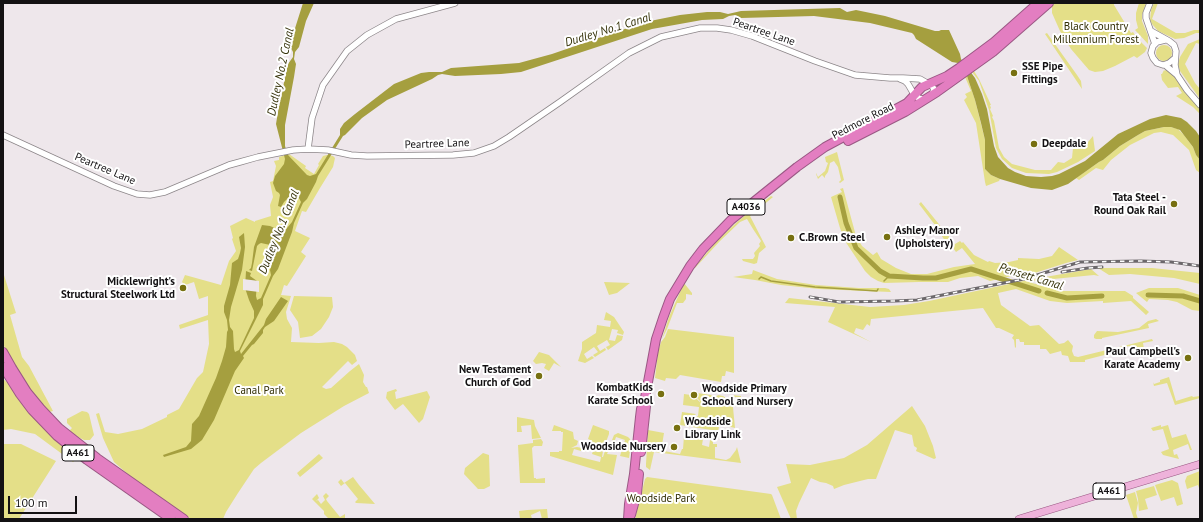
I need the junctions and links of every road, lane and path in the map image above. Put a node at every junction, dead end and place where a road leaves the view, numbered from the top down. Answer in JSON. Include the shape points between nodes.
{"nodes":[{"id":1,"x":455,"y":3,"type":"edge"},
{"id":2,"x":1038,"y":3,"type":"edge"},
{"id":3,"x":1049,"y":3,"type":"edge"},
{"id":4,"x":1150,"y":3,"type":"edge"},
{"id":5,"x":1151,"y":32,"type":"junction"},
{"id":6,"x":1165,"y":40,"type":"junction"},
{"id":7,"x":1155,"y":44,"type":"junction"},
{"id":8,"x":1175,"y":58,"type":"junction"},
{"id":9,"x":970,"y":64,"type":"junction"},
{"id":10,"x":1166,"y":65,"type":"junction"},
{"id":11,"x":961,"y":71,"type":"junction"},
{"id":12,"x":1177,"y":75,"type":"junction"},
{"id":13,"x":898,"y":79,"type":"junction"},
{"id":14,"x":928,"y":83,"type":"junction"},
{"id":15,"x":914,"y":95,"type":"junction"},
{"id":16,"x":932,"y":95,"type":"junction"},
{"id":17,"x":924,"y":100,"type":"junction"},
{"id":18,"x":1200,"y":105,"type":"edge"},
{"id":19,"x":3,"y":135,"type":"edge"},
{"id":20,"x":308,"y":149,"type":"junction"},
{"id":21,"x":811,"y":158,"type":"junction"},
{"id":22,"x":3,"y":352,"type":"edge"},
{"id":23,"x":3,"y":367,"type":"edge"},
{"id":24,"x":645,"y":398,"type":"junction"},
{"id":25,"x":1200,"y":464,"type":"edge"},
{"id":26,"x":171,"y":519,"type":"edge"},
{"id":27,"x":184,"y":519,"type":"edge"},
{"id":28,"x":629,"y":519,"type":"edge"},
{"id":29,"x":1019,"y":519,"type":"edge"}],
"edges":[{"from":1,"to":20,"type":"street","via":[[396,19],[367,35],[347,51],[323,85],[312,118]]},
{"from":2,"to":9,"type":"highway","number":"A4036"},
{"from":3,"to":9,"type":"highway","number":"A4036","via":[[993,52]]},
{"from":4,"to":5,"type":"street","via":[[1146,18]]},
{"from":5,"to":6,"type":"street"},
{"from":5,"to":7,"type":"street"},
{"from":6,"to":7,"type":"street"},
{"from":6,"to":8,"type":"street","via":[[1174,45]]},
{"from":7,"to":10,"type":"street","via":[[1152,50],[1153,58],[1157,63]]},
{"from":8,"to":10,"type":"street"},
{"from":8,"to":12,"type":"street"},
{"from":9,"to":11,"type":"highway","number":"A4036"},
{"from":10,"to":12,"type":"street"},
{"from":11,"to":14,"type":"highway","number":"A4036"},
{"from":11,"to":16,"type":"highway","number":"A4036"},
{"from":12,"to":18,"type":"street"},
{"from":13,"to":14,"type":"street","name":"Peartree Lane","via":[[920,79]]},
{"from":13,"to":15,"type":"street","via":[[908,84]]},
{"from":13,"to":20,"type":"street","name":"Peartree Lane","via":[[855,75],[745,34],[717,28],[700,28],[661,37],[629,53],[526,126],[494,146],[474,153],[367,156]]},
{"from":14,"to":15,"type":"highway","number":"A4036"},
{"from":14,"to":16,"type":"street","via":[[934,89]]},
{"from":15,"to":17,"type":"street"},
{"from":15,"to":21,"type":"highway","name":"Pedmore Road","number":"A4036","via":[[907,103],[825,147]]},
{"from":16,"to":17,"type":"highway","number":"A4036"},
{"from":17,"to":21,"type":"highway","name":"Pedmore Road","number":"A4036","via":[[873,129]]},
{"from":19,"to":20,"type":"street","name":"Peartree Lane","via":[[114,186],[137,194],[150,195],[165,192],[234,164],[281,151]]},
{"from":21,"to":24,"type":"highway","name":"Pedmore Road","number":"A4036","via":[[731,220],[690,266],[666,308],[651,362]]},
{"from":22,"to":27,"type":"highway","number":"A461","via":[[27,392],[59,428]]},
{"from":23,"to":26,"type":"highway","number":"A461","via":[[32,410],[57,436]]},
{"from":24,"to":28,"type":"highway","name":"Pedmore Road","number":"A4036","via":[[641,409]]},
{"from":24,"to":28,"type":"highway","number":"A4036","via":[[637,493]]},
{"from":25,"to":29,"type":"main road","number":"A461"}]}
